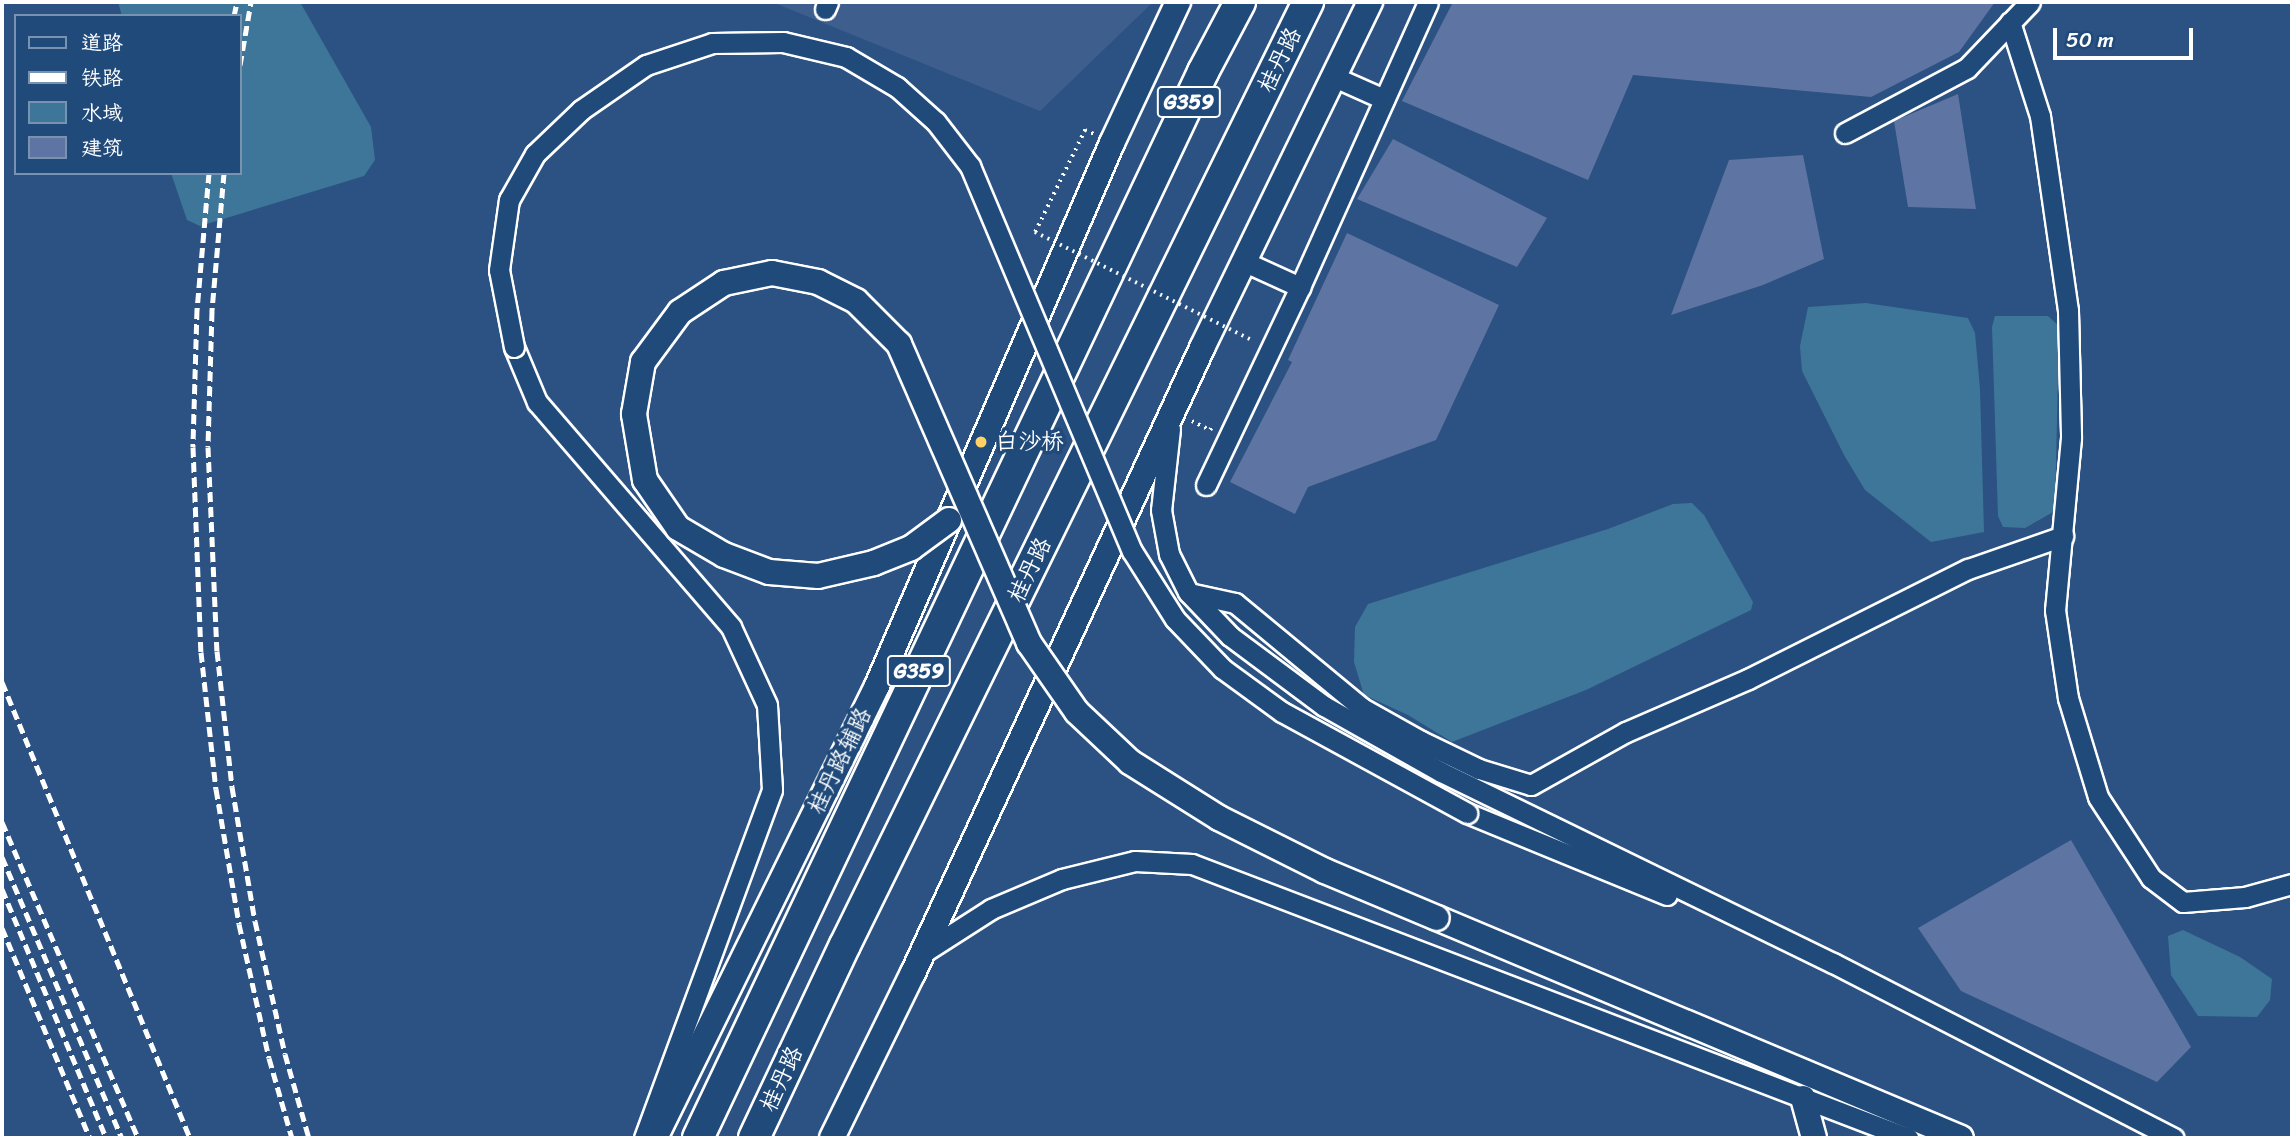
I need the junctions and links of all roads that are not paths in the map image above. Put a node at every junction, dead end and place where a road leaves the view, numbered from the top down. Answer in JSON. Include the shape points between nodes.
{"nodes":[{"id":1,"x":1178,"y":2,"type":"edge"},
{"id":2,"x":1240,"y":2,"type":"edge"},
{"id":3,"x":1308,"y":2,"type":"edge"},
{"id":4,"x":1370,"y":2,"type":"edge"},
{"id":5,"x":1428,"y":2,"type":"edge"},
{"id":6,"x":2030,"y":2,"type":"edge"},
{"id":7,"x":2010,"y":22,"type":"junction"},
{"id":8,"x":1332,"y":76,"type":"junction"},
{"id":9,"x":1384,"y":99,"type":"junction"},
{"id":10,"x":1845,"y":133,"type":"dead end"},
{"id":11,"x":1243,"y":261,"type":"junction"},
{"id":12,"x":1300,"y":287,"type":"junction"},
{"id":13,"x":1172,"y":411,"type":"junction"},
{"id":14,"x":1206,"y":485,"type":"dead end"},
{"id":15,"x":949,"y":520,"type":"junction"},
{"id":16,"x":2063,"y":536,"type":"junction"},
{"id":17,"x":1188,"y":592,"type":"junction"},
{"id":18,"x":2292,"y":884,"type":"edge"},
{"id":19,"x":921,"y":954,"type":"junction"},
{"id":20,"x":1833,"y":963,"type":"junction"},
{"id":21,"x":1803,"y":1098,"type":"junction"},
{"id":22,"x":644,"y":1138,"type":"edge"},
{"id":23,"x":655,"y":1138,"type":"edge"},
{"id":24,"x":698,"y":1138,"type":"edge"},
{"id":25,"x":754,"y":1138,"type":"edge"},
{"id":26,"x":832,"y":1138,"type":"edge"},
{"id":27,"x":1814,"y":1138,"type":"edge"},
{"id":28,"x":1908,"y":1138,"type":"edge"},
{"id":29,"x":1961,"y":1138,"type":"edge"},
{"id":30,"x":2174,"y":1138,"type":"edge"}],
"edges":[{"from":1,"to":15,"type":"main road","name":"桂丹路辅路"},
{"from":2,"to":24,"type":"highway","number":"G359"},
{"from":3,"to":25,"type":"highway","name":"桂丹路","number":"G359"},
{"from":4,"to":8,"type":"main road"},
{"from":5,"to":9,"type":"street"},
{"from":6,"to":7,"type":"street"},
{"from":7,"to":10,"type":"street","via":[[1967,68]]},
{"from":7,"to":16,"type":"street","via":[[2040,116],[2068,311],[2071,438]]},
{"from":8,"to":9,"type":"street"},
{"from":8,"to":11,"type":"main road"},
{"from":9,"to":12,"type":"street"},
{"from":11,"to":12,"type":"street"},
{"from":11,"to":13,"type":"main road"},
{"from":12,"to":14,"type":"street"},
{"from":13,"to":17,"type":"street","via":[[1161,510],[1169,554]]},
{"from":13,"to":19,"type":"main road"},
{"from":15,"to":23,"type":"main road","name":"桂丹路辅路","via":[[877,686]]},
{"from":15,"to":29,"type":"main road","bridge":true,"via":[[911,548],[874,563],[818,576],[769,572],[724,555],[678,528],[645,480],[634,414],[643,362],[680,312],[724,283],[772,272],[818,282],[856,301],[899,344],[1029,643],[1077,712],[1129,762],[1219,818],[1325,871]]},
{"from":16,"to":17,"type":"street","via":[[1968,569],[1748,679],[1626,732],[1531,785],[1479,769],[1362,708],[1235,603]]},
{"from":16,"to":18,"type":"street","via":[[2055,610],[2068,698],[2098,797],[2151,878],[2183,902],[2245,897]]},
{"from":17,"to":20,"type":"street","via":[[1230,636],[1324,706],[1441,772]]},
{"from":19,"to":21,"type":"street","via":[[991,909],[1062,879],[1135,861],[1192,864]]},
{"from":19,"to":26,"type":"main road"},
{"from":20,"to":22,"type":"street","bridge":true,"via":[[1467,813],[1282,712],[1223,669],[1175,619],[1132,551],[970,166],[936,122],[907,96],[846,57],[783,42],[712,43],[646,65],[581,110],[535,154],[509,200],[499,271],[514,347],[537,402],[731,627],[767,705],[772,790]]},
{"from":20,"to":30,"type":"street"},
{"from":21,"to":27,"type":"main road"},
{"from":21,"to":28,"type":"street"}]}
